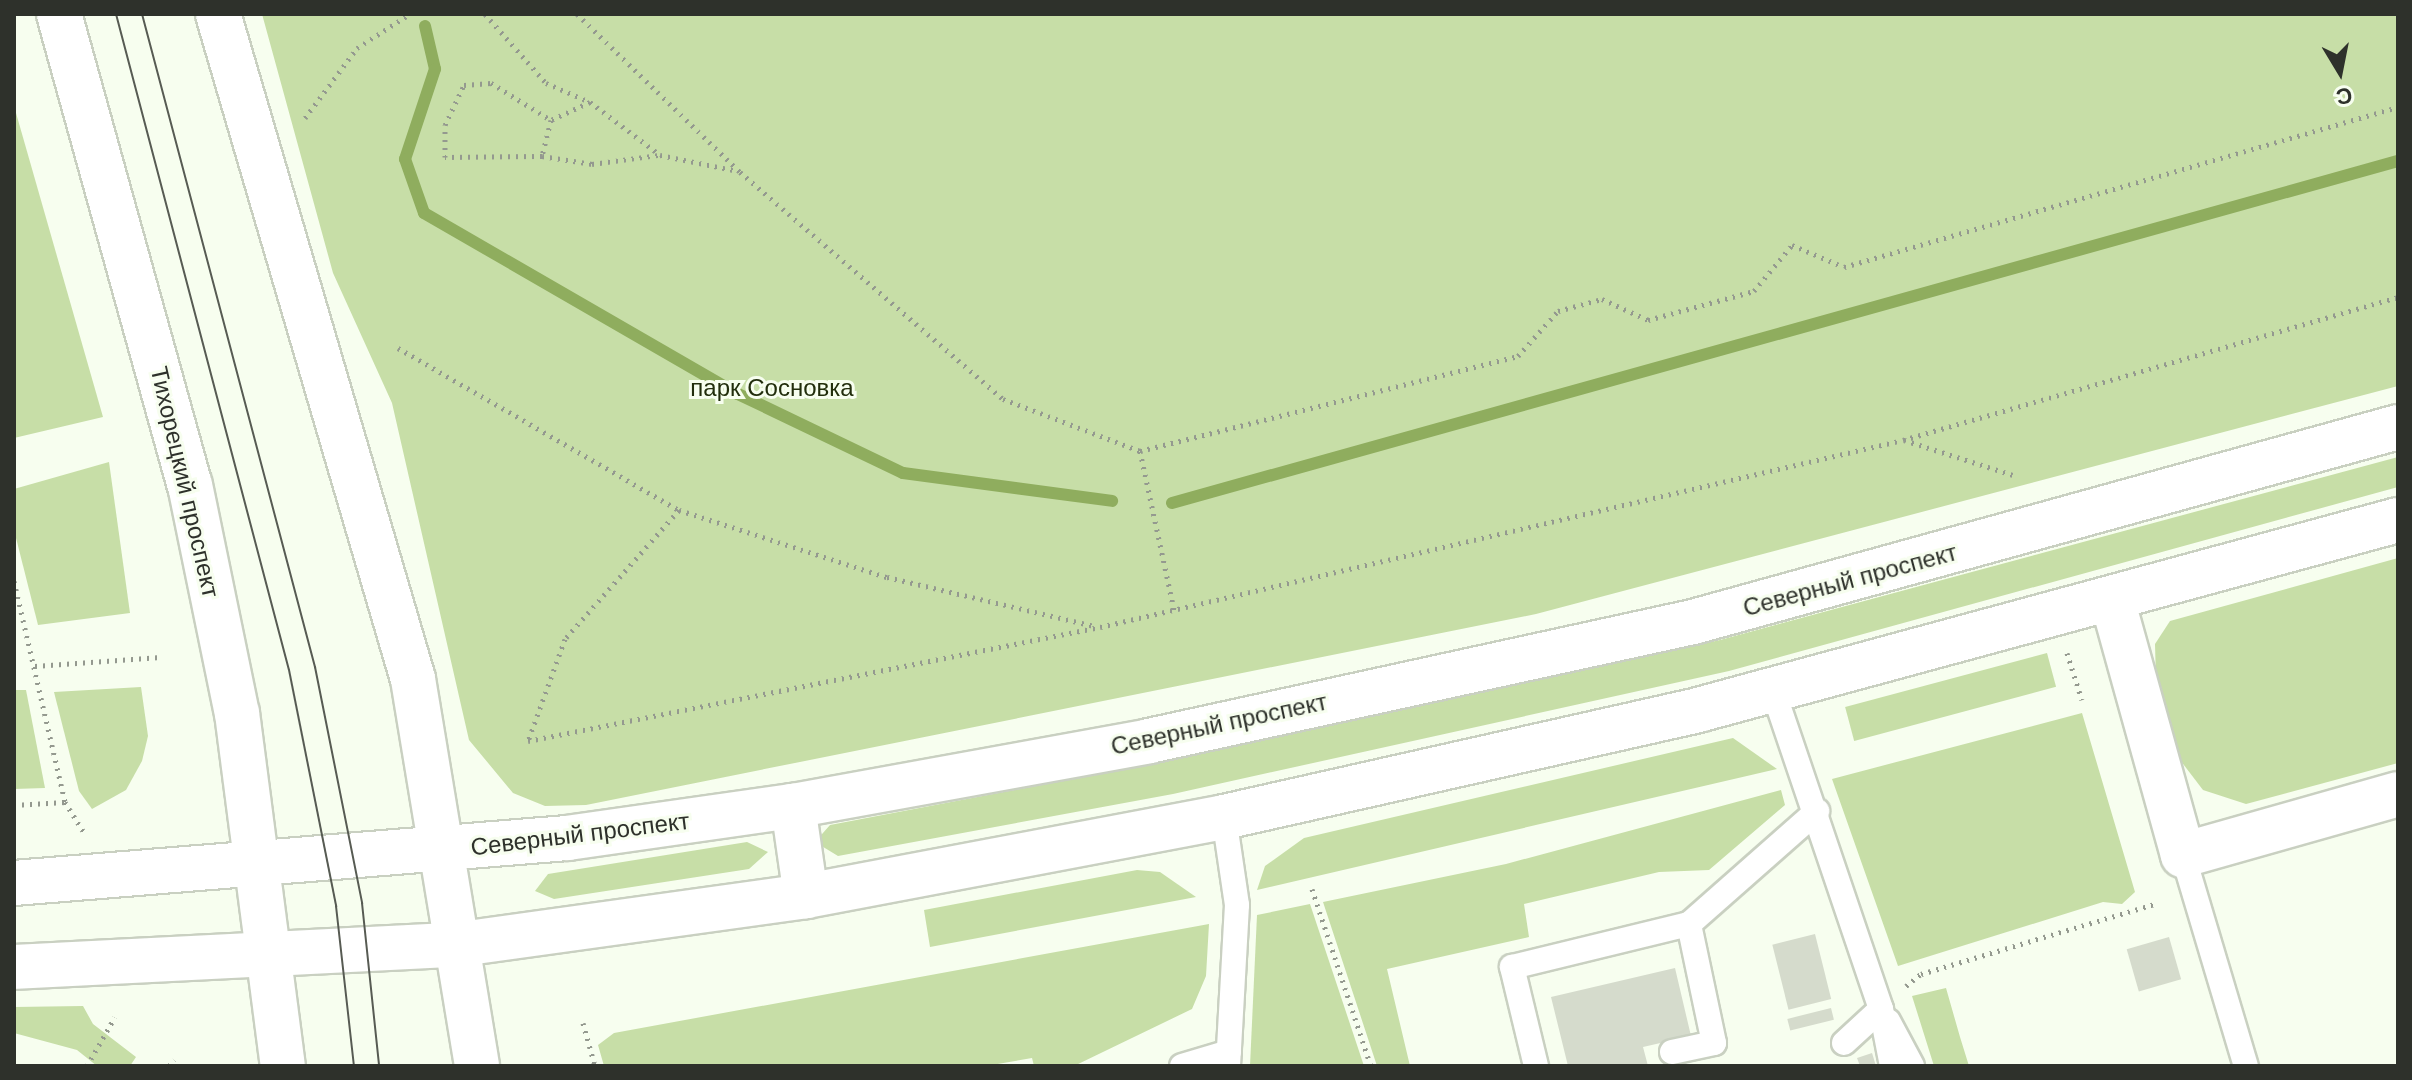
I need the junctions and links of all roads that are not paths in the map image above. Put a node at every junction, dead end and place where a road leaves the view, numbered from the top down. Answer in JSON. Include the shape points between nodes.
{"nodes":[{"id":1,"x":59,"y":14,"type":"edge"},
{"id":2,"x":218,"y":14,"type":"edge"},
{"id":3,"x":2398,"y":427,"type":"edge"},
{"id":4,"x":2398,"y":520,"type":"edge"},
{"id":5,"x":2112,"y":599,"type":"junction"},
{"id":6,"x":1773,"y":690,"type":"junction"},
{"id":7,"x":2398,"y":794,"type":"edge"},
{"id":8,"x":793,"y":806,"type":"junction"},
{"id":9,"x":1817,"y":811,"type":"junction"},
{"id":10,"x":1224,"y":817,"type":"junction"},
{"id":11,"x":444,"y":849,"type":"junction"},
{"id":12,"x":2183,"y":855,"type":"junction"},
{"id":13,"x":257,"y":864,"type":"junction"},
{"id":14,"x":14,"y":883,"type":"edge"},
{"id":15,"x":806,"y":896,"type":"junction"},
{"id":16,"x":1689,"y":924,"type":"junction"},
{"id":17,"x":461,"y":944,"type":"junction"},
{"id":18,"x":269,"y":959,"type":"junction"},
{"id":19,"x":14,"y":967,"type":"edge"},
{"id":20,"x":1881,"y":1009,"type":"junction"},
{"id":21,"x":1844,"y":1043,"type":"dead end"},
{"id":22,"x":1672,"y":1052,"type":"dead end"},
{"id":23,"x":1228,"y":1059,"type":"edge"},
{"id":24,"x":283,"y":1066,"type":"edge"},
{"id":25,"x":477,"y":1066,"type":"edge"},
{"id":26,"x":1182,"y":1066,"type":"edge"},
{"id":27,"x":1536,"y":1066,"type":"edge"},
{"id":28,"x":1892,"y":1066,"type":"edge"},
{"id":29,"x":1912,"y":1066,"type":"edge"},
{"id":30,"x":2246,"y":1066,"type":"edge"}],
"edges":[{"from":1,"to":13,"type":"main road","name":"Тихорецкий проспект","via":[[190,485],[237,713]]},
{"from":2,"to":11,"type":"main road","via":[[413,679]]},
{"from":3,"to":8,"type":"main road","name":"Северный проспект","via":[[1693,622],[1149,741]]},
{"from":4,"to":5,"type":"main road"},
{"from":5,"to":6,"type":"main road"},
{"from":5,"to":12,"type":"main road"},
{"from":6,"to":9,"type":"lane"},
{"from":6,"to":10,"type":"main road"},
{"from":7,"to":12,"type":"main road"},
{"from":8,"to":11,"type":"main road","name":"Северный проспект"},
{"from":8,"to":15,"type":"main road"},
{"from":9,"to":16,"type":"lane"},
{"from":9,"to":20,"type":"lane"},
{"from":10,"to":15,"type":"main road"},
{"from":10,"to":23,"type":"lane","via":[[1237,905]]},
{"from":11,"to":13,"type":"main road","name":"Северный проспект"},
{"from":11,"to":17,"type":"main road"},
{"from":12,"to":30,"type":"lane"},
{"from":13,"to":14,"type":"main road","name":"Северный проспект"},
{"from":13,"to":18,"type":"main road","name":"Тихорецкий проспект"},
{"from":15,"to":17,"type":"main road"},
{"from":16,"to":22,"type":"lane","via":[[1714,1043]]},
{"from":16,"to":27,"type":"lane","via":[[1512,967]]},
{"from":17,"to":18,"type":"main road"},
{"from":17,"to":25,"type":"main road"},
{"from":18,"to":19,"type":"main road"},
{"from":18,"to":24,"type":"main road","name":"Тихорецкий проспект"},
{"from":20,"to":21,"type":"lane"},
{"from":20,"to":28,"type":"lane"},
{"from":20,"to":29,"type":"lane"},
{"from":23,"to":26,"type":"lane"}]}
